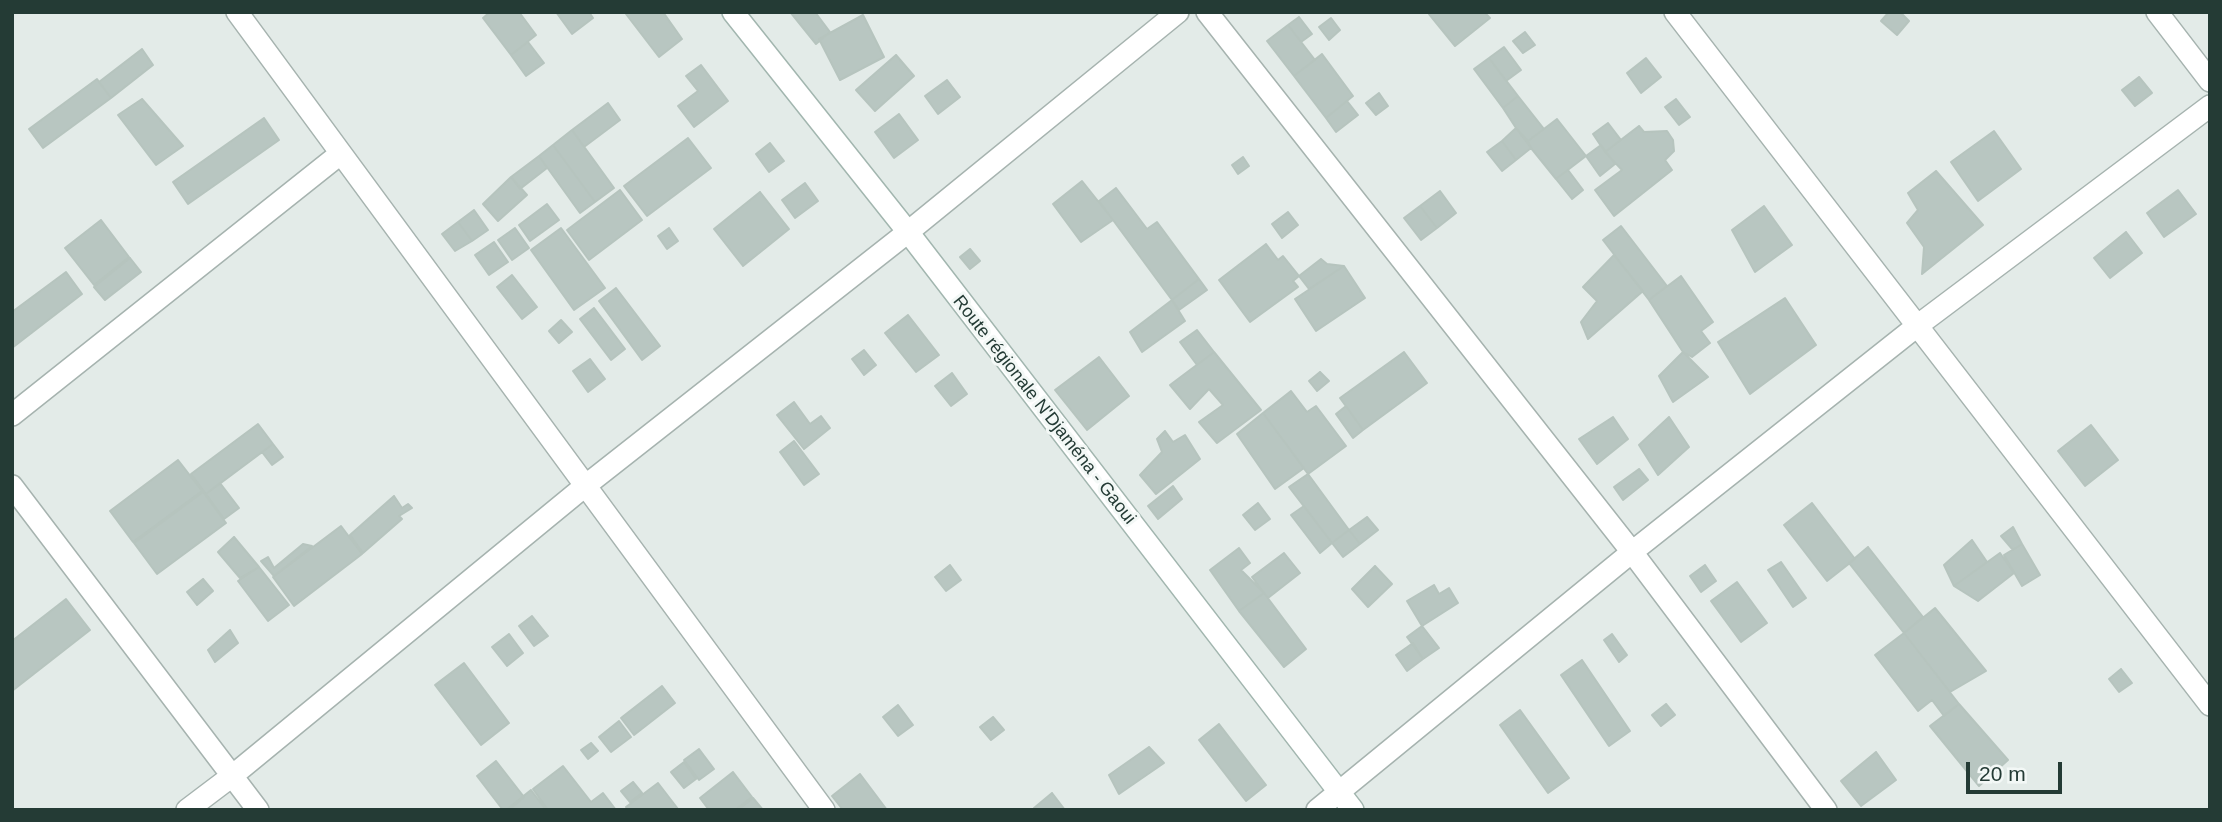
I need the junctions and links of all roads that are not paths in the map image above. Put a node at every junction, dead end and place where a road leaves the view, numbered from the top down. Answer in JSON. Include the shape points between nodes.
{"nodes":[{"id":1,"x":237,"y":12,"type":"edge"},
{"id":2,"x":733,"y":12,"type":"edge"},
{"id":3,"x":1178,"y":12,"type":"edge"},
{"id":4,"x":1207,"y":12,"type":"edge"},
{"id":5,"x":1675,"y":12,"type":"edge"},
{"id":6,"x":2157,"y":12,"type":"edge"},
{"id":7,"x":2210,"y":80,"type":"edge"},
{"id":8,"x":2210,"y":106,"type":"edge"},
{"id":9,"x":340,"y":154,"type":"junction"},
{"id":10,"x":908,"y":232,"type":"junction"},
{"id":11,"x":1917,"y":326,"type":"junction"},
{"id":12,"x":12,"y":415,"type":"edge"},
{"id":13,"x":12,"y":486,"type":"edge"},
{"id":14,"x":585,"y":486,"type":"junction"},
{"id":15,"x":1632,"y":552,"type":"junction"},
{"id":16,"x":2210,"y":705,"type":"edge"},
{"id":17,"x":232,"y":776,"type":"junction"},
{"id":18,"x":1340,"y":792,"type":"junction"},
{"id":19,"x":187,"y":810,"type":"edge"},
{"id":20,"x":258,"y":810,"type":"edge"},
{"id":21,"x":824,"y":810,"type":"edge"},
{"id":22,"x":1317,"y":810,"type":"edge"},
{"id":23,"x":1353,"y":810,"type":"edge"},
{"id":24,"x":1826,"y":810,"type":"edge"}],
"edges":[{"from":1,"to":9,"type":"street"},
{"from":2,"to":10,"type":"street","name":"Route régionale N'Djaména - Gaoui"},
{"from":3,"to":10,"type":"street"},
{"from":4,"to":15,"type":"street"},
{"from":5,"to":11,"type":"street"},
{"from":6,"to":7,"type":"street"},
{"from":8,"to":11,"type":"street"},
{"from":9,"to":12,"type":"street"},
{"from":9,"to":14,"type":"street"},
{"from":10,"to":14,"type":"street"},
{"from":10,"to":18,"type":"street","name":"Route régionale N'Djaména - Gaoui"},
{"from":11,"to":15,"type":"street"},
{"from":11,"to":16,"type":"street"},
{"from":13,"to":17,"type":"street"},
{"from":14,"to":17,"type":"street"},
{"from":14,"to":21,"type":"street"},
{"from":15,"to":18,"type":"street"},
{"from":15,"to":24,"type":"street"},
{"from":17,"to":19,"type":"street"},
{"from":17,"to":20,"type":"street"},
{"from":18,"to":22,"type":"street"},
{"from":18,"to":23,"type":"street","name":"Route régionale N'Djaména - Gaoui"}]}
